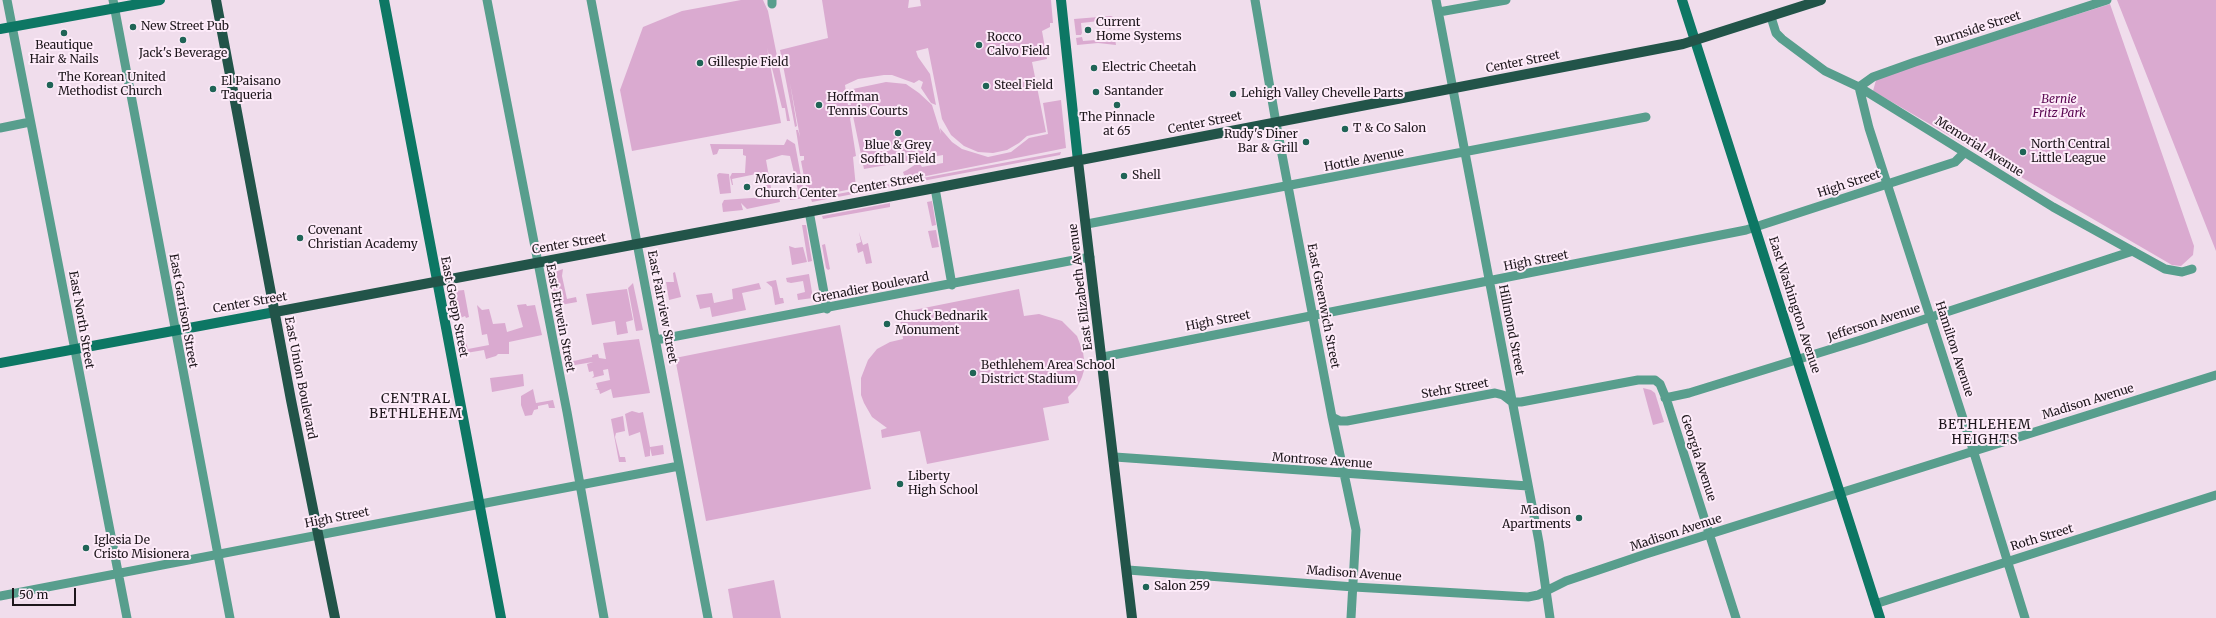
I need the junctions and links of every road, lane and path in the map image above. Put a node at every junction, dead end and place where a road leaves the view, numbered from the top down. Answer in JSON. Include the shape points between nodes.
{"nodes":[{"id":1,"x":7,"y":0,"type":"edge"},
{"id":2,"x":160,"y":0,"type":"edge"},
{"id":3,"x":216,"y":0,"type":"edge"},
{"id":4,"x":384,"y":0,"type":"edge"},
{"id":5,"x":487,"y":0,"type":"edge"},
{"id":6,"x":591,"y":0,"type":"edge"},
{"id":7,"x":1061,"y":0,"type":"edge"},
{"id":8,"x":1255,"y":0,"type":"edge"},
{"id":9,"x":1436,"y":0,"type":"edge"},
{"id":10,"x":1506,"y":0,"type":"edge"},
{"id":11,"x":1682,"y":0,"type":"edge"},
{"id":12,"x":1821,"y":0,"type":"edge"},
{"id":13,"x":2108,"y":0,"type":"edge"},
{"id":14,"x":113,"y":4,"type":"edge"},
{"id":15,"x":1439,"y":12,"type":"junction"},
{"id":16,"x":1771,"y":17,"type":"junction"},
{"id":17,"x":12,"y":27,"type":"junction"},
{"id":18,"x":0,"y":29,"type":"edge"},
{"id":19,"x":1696,"y":42,"type":"junction"},
{"id":20,"x":1859,"y":87,"type":"junction"},
{"id":21,"x":1452,"y":88,"type":"junction"},
{"id":22,"x":1646,"y":117,"type":"dead end"},
{"id":23,"x":30,"y":122,"type":"junction"},
{"id":24,"x":1276,"y":123,"type":"junction"},
{"id":25,"x":0,"y":128,"type":"edge"},
{"id":26,"x":1464,"y":153,"type":"junction"},
{"id":27,"x":1964,"y":153,"type":"junction"},
{"id":28,"x":1078,"y":161,"type":"junction"},
{"id":29,"x":1888,"y":184,"type":"junction"},
{"id":30,"x":1288,"y":187,"type":"junction"},
{"id":31,"x":935,"y":188,"type":"junction"},
{"id":32,"x":809,"y":211,"type":"junction"},
{"id":33,"x":1087,"y":224,"type":"junction"},
{"id":34,"x":1756,"y":228,"type":"junction"},
{"id":35,"x":638,"y":244,"type":"junction"},
{"id":36,"x":2133,"y":251,"type":"junction"},
{"id":37,"x":1090,"y":258,"type":"junction"},
{"id":38,"x":537,"y":263,"type":"junction"},
{"id":39,"x":2192,"y":269,"type":"dead end"},
{"id":40,"x":436,"y":282,"type":"junction"},
{"id":41,"x":1489,"y":282,"type":"junction"},
{"id":42,"x":952,"y":285,"type":"junction"},
{"id":43,"x":827,"y":309,"type":"junction"},
{"id":44,"x":275,"y":312,"type":"junction"},
{"id":45,"x":1313,"y":315,"type":"junction"},
{"id":46,"x":1931,"y":318,"type":"junction"},
{"id":47,"x":174,"y":330,"type":"junction"},
{"id":48,"x":656,"y":340,"type":"junction"},
{"id":49,"x":74,"y":349,"type":"junction"},
{"id":50,"x":1103,"y":357,"type":"junction"},
{"id":51,"x":1798,"y":360,"type":"junction"},
{"id":52,"x":0,"y":363,"type":"edge"},
{"id":53,"x":2216,"y":375,"type":"edge"},
{"id":54,"x":1666,"y":398,"type":"junction"},
{"id":55,"x":1512,"y":402,"type":"junction"},
{"id":56,"x":1332,"y":417,"type":"junction"},
{"id":57,"x":1974,"y":451,"type":"junction"},
{"id":58,"x":1114,"y":457,"type":"junction"},
{"id":59,"x":679,"y":466,"type":"junction"},
{"id":60,"x":1345,"y":475,"type":"junction"},
{"id":61,"x":580,"y":485,"type":"junction"},
{"id":62,"x":1528,"y":486,"type":"junction"},
{"id":63,"x":1840,"y":493,"type":"junction"},
{"id":64,"x":2216,"y":495,"type":"edge"},
{"id":65,"x":479,"y":504,"type":"junction"},
{"id":66,"x":318,"y":534,"type":"junction"},
{"id":67,"x":1710,"y":535,"type":"junction"},
{"id":68,"x":219,"y":553,"type":"junction"},
{"id":69,"x":2008,"y":562,"type":"junction"},
{"id":70,"x":1128,"y":570,"type":"junction"},
{"id":71,"x":118,"y":574,"type":"junction"},
{"id":72,"x":1354,"y":587,"type":"junction"},
{"id":73,"x":1546,"y":590,"type":"junction"},
{"id":74,"x":0,"y":596,"type":"edge"},
{"id":75,"x":1875,"y":604,"type":"junction"},
{"id":76,"x":127,"y":618,"type":"edge"},
{"id":77,"x":230,"y":618,"type":"edge"},
{"id":78,"x":335,"y":618,"type":"edge"},
{"id":79,"x":501,"y":618,"type":"edge"},
{"id":80,"x":604,"y":618,"type":"edge"},
{"id":81,"x":708,"y":618,"type":"edge"},
{"id":82,"x":1132,"y":618,"type":"edge"},
{"id":83,"x":1351,"y":618,"type":"edge"},
{"id":84,"x":1550,"y":618,"type":"edge"},
{"id":85,"x":1736,"y":618,"type":"edge"},
{"id":86,"x":1880,"y":618,"type":"edge"},
{"id":87,"x":2026,"y":618,"type":"edge"}],
"edges":[{"from":1,"to":17,"type":"street","name":"East North Street"},
{"from":2,"to":14,"type":"street"},
{"from":3,"to":44,"type":"main road","name":"East Union Boulevard"},
{"from":4,"to":40,"type":"street","name":"East Goepp Street"},
{"from":5,"to":38,"type":"street","name":"East Ettwein Street"},
{"from":6,"to":35,"type":"street","name":"East Fairview Street"},
{"from":7,"to":28,"type":"street","name":"East Elizabeth Avenue"},
{"from":8,"to":24,"type":"street","name":"East Greenwich Street"},
{"from":9,"to":15,"type":"street","name":"Hillmond Street"},
{"from":10,"to":15,"type":"street"},
{"from":11,"to":19,"type":"street","name":"East Washington Avenue"},
{"from":12,"to":16,"type":"main road","name":"Center Street"},
{"from":13,"to":20,"type":"street","name":"Burnside Street","via":[[1915,62],[1873,77]]},
{"from":14,"to":17,"type":"street"},
{"from":14,"to":47,"type":"street","name":"East Garrison Street"},
{"from":15,"to":21,"type":"street","name":"Hillmond Street"},
{"from":16,"to":19,"type":"main road","name":"Center Street"},
{"from":16,"to":20,"type":"street","name":"Memorial Avenue","via":[[1776,33],[1782,39],[1825,71]]},
{"from":17,"to":18,"type":"street"},
{"from":17,"to":23,"type":"street","name":"East North Street"},
{"from":19,"to":21,"type":"main road","name":"Center Street"},
{"from":19,"to":34,"type":"street","name":"East Washington Avenue"},
{"from":20,"to":27,"type":"street","name":"Memorial Avenue"},
{"from":20,"to":29,"type":"street","name":"Hamilton Avenue","via":[[1869,128]]},
{"from":21,"to":24,"type":"main road","name":"Center Street"},
{"from":21,"to":26,"type":"street","name":"Hillmond Street"},
{"from":22,"to":26,"type":"street","name":"Hottle Avenue"},
{"from":23,"to":25,"type":"street"},
{"from":23,"to":49,"type":"street","name":"East North Street"},
{"from":24,"to":28,"type":"main road","name":"Center Street"},
{"from":24,"to":30,"type":"street","name":"East Greenwich Street"},
{"from":26,"to":30,"type":"street","name":"Hottle Avenue"},
{"from":26,"to":41,"type":"street","name":"Hillmond Street"},
{"from":27,"to":29,"type":"street","name":"High Street","via":[[1955,162]]},
{"from":27,"to":36,"type":"street","name":"Memorial Avenue","via":[[2053,207]]},
{"from":28,"to":31,"type":"main road","name":"Center Street"},
{"from":28,"to":33,"type":"main road","name":"East Elizabeth Avenue"},
{"from":29,"to":34,"type":"street","name":"High Street"},
{"from":29,"to":46,"type":"street","name":"Hamilton Avenue"},
{"from":30,"to":33,"type":"street","name":"Hottle Avenue"},
{"from":30,"to":45,"type":"street","name":"East Greenwich Street"},
{"from":31,"to":32,"type":"main road","name":"Center Street"},
{"from":31,"to":42,"type":"street"},
{"from":32,"to":35,"type":"main road","name":"Center Street"},
{"from":32,"to":43,"type":"street"},
{"from":33,"to":37,"type":"main road","name":"East Elizabeth Avenue"},
{"from":34,"to":41,"type":"street","name":"High Street","via":[[1688,244]]},
{"from":34,"to":51,"type":"street","name":"East Washington Avenue"},
{"from":35,"to":38,"type":"main road","name":"Center Street"},
{"from":35,"to":48,"type":"street","name":"East Fairview Street"},
{"from":36,"to":39,"type":"street","name":"Memorial Avenue","via":[[2174,272]]},
{"from":36,"to":46,"type":"street","name":"Jefferson Avenue"},
{"from":37,"to":42,"type":"street","name":"Grenadier Boulevard"},
{"from":37,"to":50,"type":"main road","name":"East Elizabeth Avenue"},
{"from":38,"to":40,"type":"main road","name":"Center Street"},
{"from":38,"to":61,"type":"street","name":"East Ettwein Street"},
{"from":40,"to":44,"type":"main road","name":"Center Street"},
{"from":40,"to":65,"type":"street","name":"East Goepp Street"},
{"from":41,"to":45,"type":"street","name":"High Street"},
{"from":41,"to":55,"type":"street","name":"Hillmond Street"},
{"from":42,"to":43,"type":"street","name":"Grenadier Boulevard"},
{"from":43,"to":48,"type":"street","name":"Grenadier Boulevard"},
{"from":44,"to":47,"type":"street","name":"Center Street"},
{"from":44,"to":66,"type":"main road","name":"East Union Boulevard"},
{"from":45,"to":50,"type":"street","name":"High Street"},
{"from":45,"to":56,"type":"street","name":"East Greenwich Street"},
{"from":46,"to":51,"type":"street","name":"Jefferson Avenue"},
{"from":46,"to":57,"type":"street","name":"Hamilton Avenue"},
{"from":47,"to":49,"type":"street","name":"Center Street"},
{"from":47,"to":68,"type":"street","name":"East Garrison Street"},
{"from":48,"to":59,"type":"street","name":"East Fairview Street"},
{"from":49,"to":52,"type":"street","name":"Center Street"},
{"from":49,"to":71,"type":"street","name":"East North Street"},
{"from":50,"to":58,"type":"main road","name":"East Elizabeth Avenue"},
{"from":51,"to":54,"type":"street","name":"Jefferson Avenue"},
{"from":51,"to":63,"type":"street","name":"East Washington Avenue"},
{"from":53,"to":57,"type":"street","name":"Madison Avenue"},
{"from":54,"to":55,"type":"street","name":"Stehr Street","via":[[1660,384],[1648,379]]},
{"from":54,"to":67,"type":"street","name":"Georgia Avenue"},
{"from":55,"to":56,"type":"street","name":"Stehr Street","via":[[1503,395],[1495,394],[1347,421]]},
{"from":55,"to":62,"type":"street","name":"Hillmond Street"},
{"from":56,"to":60,"type":"street","name":"East Greenwich Street"},
{"from":57,"to":63,"type":"street","name":"Madison Avenue"},
{"from":57,"to":69,"type":"street","name":"Hamilton Avenue"},
{"from":58,"to":60,"type":"street","name":"Montrose Avenue"},
{"from":58,"to":70,"type":"main road","name":"East Elizabeth Avenue"},
{"from":59,"to":61,"type":"street","name":"High Street"},
{"from":59,"to":81,"type":"street","name":"East Fairview Street"},
{"from":60,"to":62,"type":"street","name":"Montrose Avenue"},
{"from":60,"to":72,"type":"street","name":"East Greenwich Street","via":[[1356,530]]},
{"from":61,"to":65,"type":"street","name":"High Street"},
{"from":61,"to":80,"type":"street","name":"East Ettwein Street"},
{"from":62,"to":73,"type":"street","name":"Hillmond Street"},
{"from":63,"to":67,"type":"street","name":"Madison Avenue"},
{"from":63,"to":75,"type":"street","name":"East Washington Avenue"},
{"from":64,"to":69,"type":"street","name":"Roth Street"},
{"from":65,"to":66,"type":"street","name":"High Street"},
{"from":65,"to":79,"type":"street","name":"East Goepp Street"},
{"from":66,"to":68,"type":"street","name":"High Street"},
{"from":66,"to":78,"type":"main road","name":"East Union Boulevard"},
{"from":67,"to":73,"type":"street","name":"Madison Avenue"},
{"from":67,"to":85,"type":"street","name":"Georgia Avenue"},
{"from":68,"to":71,"type":"street","name":"High Street"},
{"from":68,"to":77,"type":"street","name":"East Garrison Street"},
{"from":69,"to":75,"type":"street","name":"Roth Street"},
{"from":69,"to":87,"type":"street","name":"Hamilton Avenue"},
{"from":70,"to":72,"type":"street","name":"Madison Avenue"},
{"from":70,"to":82,"type":"main road","name":"East Elizabeth Avenue"},
{"from":71,"to":74,"type":"street","name":"High Street"},
{"from":71,"to":76,"type":"street","name":"East North Street"},
{"from":72,"to":73,"type":"street","name":"Madison Avenue","via":[[1528,597]]},
{"from":72,"to":83,"type":"street","name":"East Greenwich Street"},
{"from":73,"to":84,"type":"street","name":"Hillmond Street"},
{"from":75,"to":86,"type":"street","name":"East Washington Avenue"}]}
